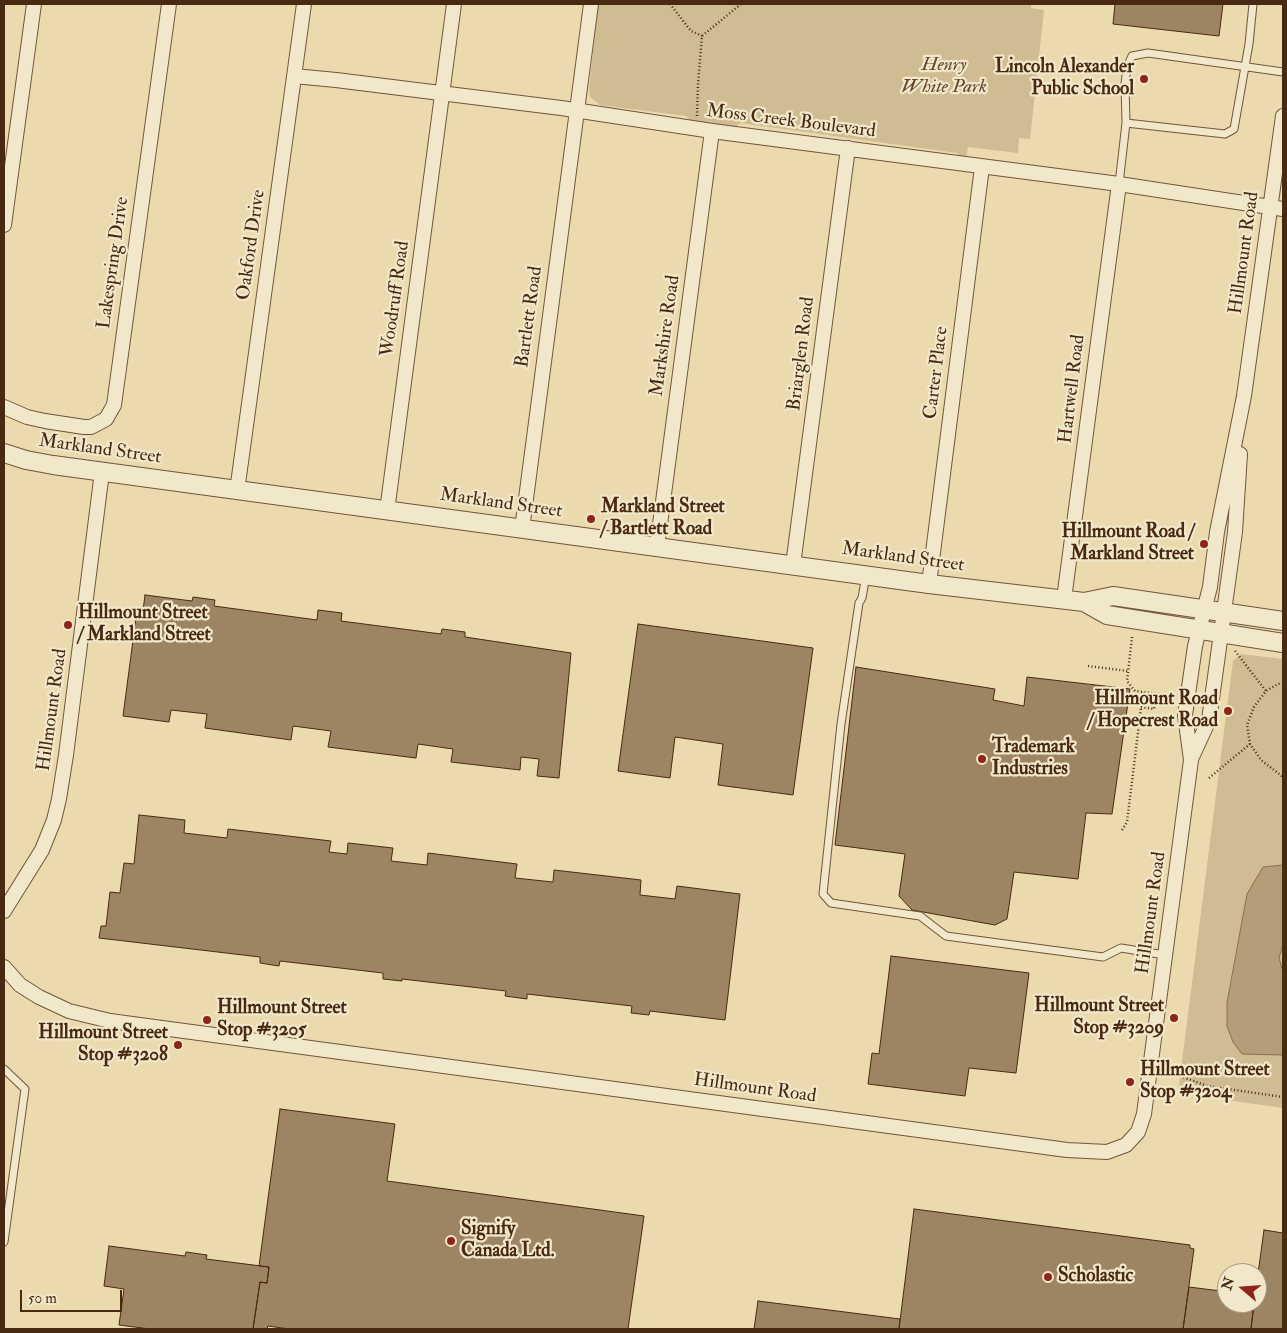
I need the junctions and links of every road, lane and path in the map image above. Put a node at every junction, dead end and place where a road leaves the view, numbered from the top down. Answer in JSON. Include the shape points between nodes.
{"nodes":[{"id":1,"x":34,"y":4,"type":"edge"},
{"id":2,"x":169,"y":4,"type":"edge"},
{"id":3,"x":304,"y":4,"type":"edge"},
{"id":4,"x":454,"y":4,"type":"edge"},
{"id":5,"x":592,"y":4,"type":"edge"},
{"id":6,"x":670,"y":4,"type":"edge"},
{"id":7,"x":741,"y":4,"type":"edge"},
{"id":8,"x":1253,"y":4,"type":"edge"},
{"id":9,"x":702,"y":36,"type":"junction"},
{"id":10,"x":1246,"y":65,"type":"junction"},
{"id":11,"x":1283,"y":72,"type":"edge"},
{"id":12,"x":294,"y":76,"type":"junction"},
{"id":13,"x":442,"y":93,"type":"junction"},
{"id":14,"x":577,"y":111,"type":"junction"},
{"id":15,"x":1283,"y":116,"type":"edge"},
{"id":16,"x":697,"y":120,"type":"dead end"},
{"id":17,"x":1126,"y":123,"type":"junction"},
{"id":18,"x":712,"y":131,"type":"junction"},
{"id":19,"x":848,"y":148,"type":"junction"},
{"id":20,"x":982,"y":167,"type":"junction"},
{"id":21,"x":1118,"y":184,"type":"junction"},
{"id":22,"x":1277,"y":208,"type":"edge"},
{"id":23,"x":4,"y":225,"type":"edge"},
{"id":24,"x":1244,"y":396,"type":"junction"},
{"id":25,"x":4,"y":407,"type":"edge"},
{"id":26,"x":4,"y":453,"type":"edge"},
{"id":27,"x":102,"y":472,"type":"junction"},
{"id":28,"x":237,"y":491,"type":"junction"},
{"id":29,"x":387,"y":510,"type":"junction"},
{"id":30,"x":522,"y":528,"type":"junction"},
{"id":31,"x":658,"y":547,"type":"junction"},
{"id":32,"x":793,"y":565,"type":"junction"},
{"id":33,"x":866,"y":575,"type":"junction"},
{"id":34,"x":929,"y":584,"type":"junction"},
{"id":35,"x":1064,"y":599,"type":"junction"},
{"id":36,"x":1084,"y":602,"type":"junction"},
{"id":37,"x":1204,"y":609,"type":"junction"},
{"id":38,"x":1225,"y":612,"type":"junction"},
{"id":39,"x":1283,"y":621,"type":"edge"},
{"id":40,"x":1199,"y":630,"type":"junction"},
{"id":41,"x":1222,"y":634,"type":"junction"},
{"id":42,"x":1132,"y":637,"type":"dead end"},
{"id":43,"x":1283,"y":643,"type":"edge"},
{"id":44,"x":1235,"y":651,"type":"dead end"},
{"id":45,"x":1088,"y":666,"type":"dead end"},
{"id":46,"x":1128,"y":671,"type":"junction"},
{"id":47,"x":1283,"y":683,"type":"edge"},
{"id":48,"x":1266,"y":691,"type":"junction"},
{"id":49,"x":1143,"y":692,"type":"junction"},
{"id":50,"x":1156,"y":694,"type":"junction"},
{"id":51,"x":1179,"y":696,"type":"dead end"},
{"id":52,"x":1141,"y":707,"type":"junction"},
{"id":53,"x":1250,"y":744,"type":"junction"},
{"id":54,"x":1190,"y":760,"type":"junction"},
{"id":55,"x":1283,"y":777,"type":"edge"},
{"id":56,"x":1210,"y":778,"type":"dead end"},
{"id":57,"x":1122,"y":830,"type":"dead end"},
{"id":58,"x":4,"y":911,"type":"edge"},
{"id":59,"x":1165,"y":955,"type":"junction"},
{"id":60,"x":6,"y":974,"type":"edge"},
{"id":61,"x":4,"y":1069,"type":"edge"},
{"id":62,"x":1167,"y":1072,"type":"dead end"},
{"id":63,"x":1283,"y":1097,"type":"edge"},
{"id":64,"x":4,"y":1242,"type":"edge"}],
"edges":[{"from":1,"to":23,"type":"street"},
{"from":2,"to":25,"type":"street","name":"Lakespring Drive","via":[[114,405],[106,419],[91,427],[45,422]]},
{"from":3,"to":12,"type":"street","name":"Oakford Drive"},
{"from":4,"to":13,"type":"street","name":"Woodruff Road"},
{"from":5,"to":14,"type":"street","name":"Bartlett Road"},
{"from":6,"to":9,"type":"path","via":[[691,31]]},
{"from":7,"to":9,"type":"path"},
{"from":8,"to":10,"type":"lane"},
{"from":9,"to":16,"type":"path"},
{"from":10,"to":11,"type":"lane"},
{"from":10,"to":17,"type":"lane","via":[[1234,129],[1225,134]]},
{"from":10,"to":17,"type":"lane","via":[[1148,53],[1132,56],[1125,84]]},
{"from":12,"to":13,"type":"street","name":"Moss Creek Boulevard"},
{"from":12,"to":28,"type":"street","name":"Oakford Drive"},
{"from":13,"to":14,"type":"street","name":"Moss Creek Boulevard"},
{"from":13,"to":29,"type":"street","name":"Woodruff Road"},
{"from":14,"to":18,"type":"street","name":"Moss Creek Boulevard"},
{"from":14,"to":30,"type":"street","name":"Bartlett Road"},
{"from":15,"to":22,"type":"street","name":"Hillmount Road"},
{"from":17,"to":21,"type":"lane"},
{"from":18,"to":19,"type":"street","name":"Moss Creek Boulevard"},
{"from":18,"to":31,"type":"street","name":"Markshire Road"},
{"from":19,"to":20,"type":"street","name":"Moss Creek Boulevard"},
{"from":19,"to":32,"type":"street","name":"Briarglen Road"},
{"from":20,"to":21,"type":"street","name":"Moss Creek Boulevard"},
{"from":20,"to":34,"type":"street","name":"Carter Place"},
{"from":21,"to":22,"type":"street","name":"Moss Creek Boulevard"},
{"from":21,"to":35,"type":"street","name":"Hartwell Road"},
{"from":22,"to":24,"type":"street","name":"Hillmount Road"},
{"from":24,"to":37,"type":"street","name":"Hillmount Road"},
{"from":24,"to":38,"type":"street","name":"Hillmount Road","via":[[1235,532]]},
{"from":26,"to":27,"type":"street","name":"Markland Street","via":[[26,460]]},
{"from":27,"to":28,"type":"street","name":"Markland Street"},
{"from":27,"to":58,"type":"street","name":"Hillmount Road","via":[[59,799],[42,850]]},
{"from":28,"to":29,"type":"street","name":"Markland Street"},
{"from":29,"to":30,"type":"street","name":"Markland Street"},
{"from":30,"to":31,"type":"street","name":"Markland Street"},
{"from":31,"to":32,"type":"street","name":"Markland Street"},
{"from":32,"to":33,"type":"street","name":"Markland Street"},
{"from":33,"to":34,"type":"street","name":"Markland Street"},
{"from":33,"to":59,"type":"lane","via":[[842,724],[823,894],[830,903],[920,916],[946,936],[1104,957],[1121,948]]},
{"from":34,"to":35,"type":"street","name":"Markland Street"},
{"from":35,"to":36,"type":"street","name":"Markland Street"},
{"from":36,"to":37,"type":"street","name":"Markland Street","via":[[1113,596]]},
{"from":36,"to":40,"type":"street","name":"Markland Street","via":[[1107,615]]},
{"from":37,"to":38,"type":"street","name":"Markland Street"},
{"from":37,"to":40,"type":"street","name":"Hillmount Road"},
{"from":38,"to":39,"type":"street","name":"Markland Street"},
{"from":38,"to":41,"type":"street","name":"Hillmount Road"},
{"from":40,"to":41,"type":"street","name":"Markland Street"},
{"from":40,"to":54,"type":"street","name":"Hillmount Road","via":[[1185,715]]},
{"from":41,"to":43,"type":"street","name":"Markland Street"},
{"from":41,"to":54,"type":"street","name":"Hillmount Road","via":[[1210,720]]},
{"from":42,"to":46,"type":"path"},
{"from":44,"to":48,"type":"path"},
{"from":45,"to":46,"type":"path"},
{"from":46,"to":49,"type":"path","via":[[1127,680],[1135,691]]},
{"from":47,"to":48,"type":"path"},
{"from":48,"to":53,"type":"path","via":[[1254,707],[1247,726]]},
{"from":49,"to":50,"type":"path"},
{"from":49,"to":52,"type":"path"},
{"from":50,"to":51,"type":"path"},
{"from":50,"to":52,"type":"path","via":[[1154,709]]},
{"from":52,"to":57,"type":"path","via":[[1126,822]]},
{"from":53,"to":55,"type":"path","via":[[1261,760]]},
{"from":53,"to":56,"type":"path"},
{"from":54,"to":59,"type":"street","name":"Hillmount Road"},
{"from":59,"to":60,"type":"street","name":"Hillmount Road","via":[[1141,1127],[1126,1145],[1100,1152],[1058,1149],[110,1021],[54,1004]]},
{"from":61,"to":64,"type":"lane","via":[[25,1089]]},
{"from":62,"to":63,"type":"path","via":[[1207,1086]]}]}
